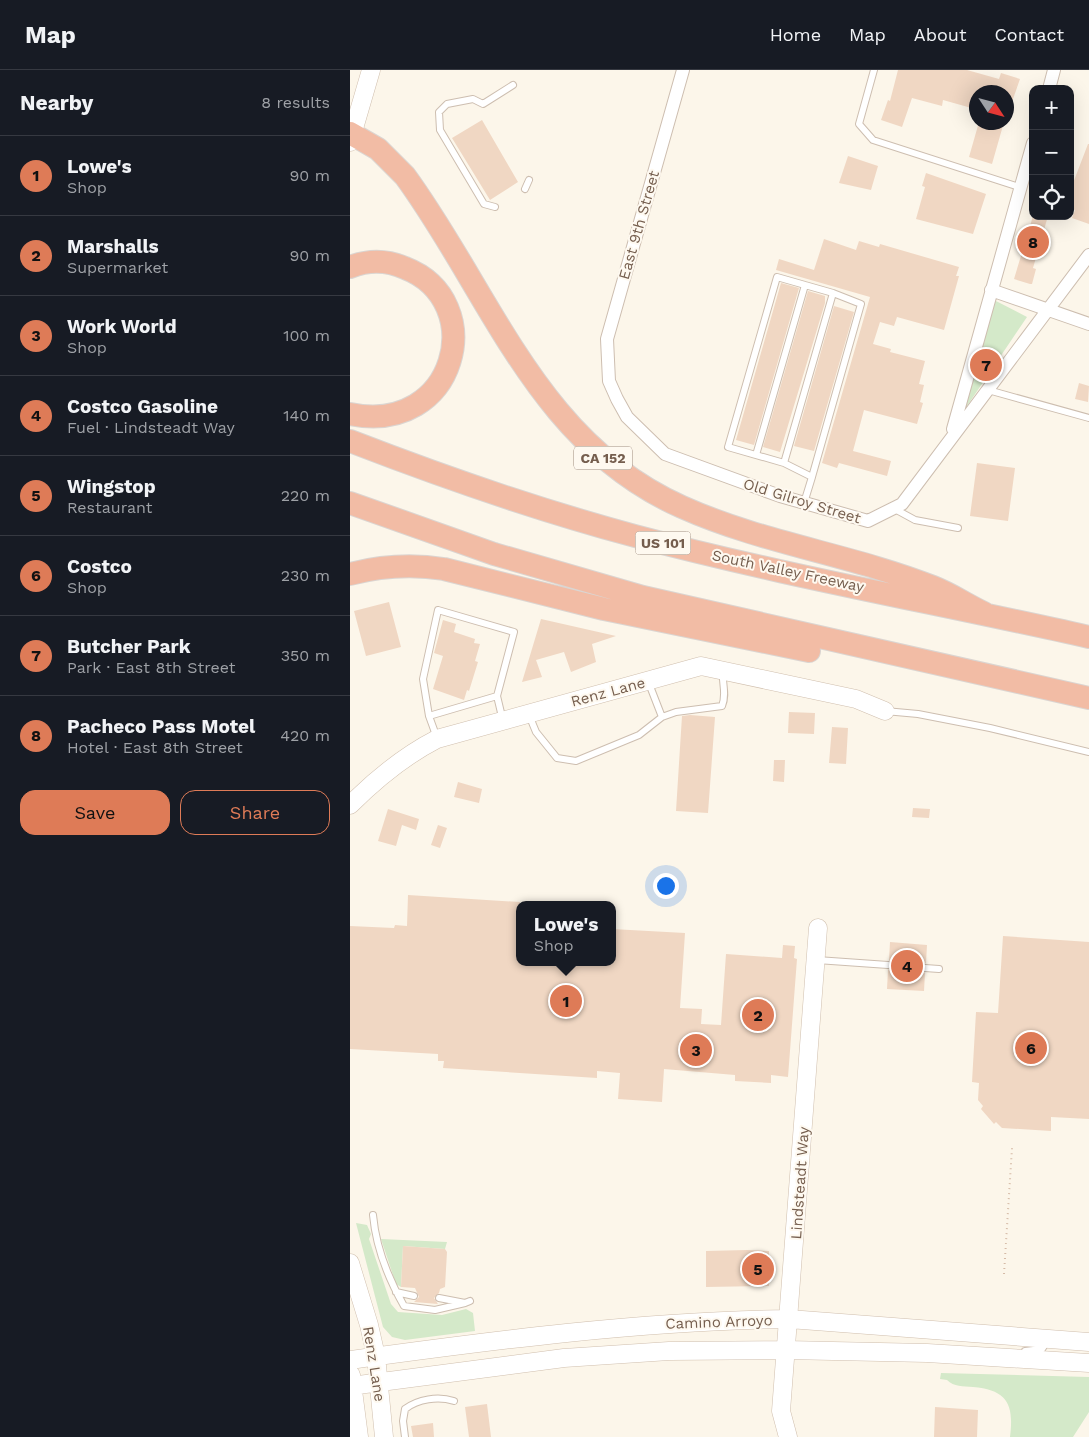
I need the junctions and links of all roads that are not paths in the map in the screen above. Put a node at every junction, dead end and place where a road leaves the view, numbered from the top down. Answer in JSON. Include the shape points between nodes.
{"nodes":[{"id":1,"x":371,"y":70,"type":"edge"},
{"id":2,"x":683,"y":70,"type":"edge"},
{"id":3,"x":874,"y":70,"type":"edge"},
{"id":4,"x":1053,"y":70,"type":"edge"},
{"id":5,"x":513,"y":85,"type":"dead end"},
{"id":6,"x":1050,"y":85,"type":"edge"},
{"id":7,"x":351,"y":136,"type":"edge"},
{"id":8,"x":1029,"y":155,"type":"edge"},
{"id":9,"x":529,"y":180,"type":"dead end"},
{"id":10,"x":1019,"y":187,"type":"junction"},
{"id":11,"x":525,"y":189,"type":"dead end"},
{"id":12,"x":495,"y":207,"type":"dead end"},
{"id":13,"x":1089,"y":255,"type":"edge"},
{"id":14,"x":350,"y":267,"type":"edge"},
{"id":15,"x":805,"y":285,"type":"junction"},
{"id":16,"x":991,"y":290,"type":"junction"},
{"id":17,"x":833,"y":293,"type":"junction"},
{"id":18,"x":1048,"y":311,"type":"junction"},
{"id":19,"x":1089,"y":324,"type":"edge"},
{"id":20,"x":609,"y":381,"type":"joint"},
{"id":21,"x":987,"y":390,"type":"junction"},
{"id":22,"x":350,"y":414,"type":"edge"},
{"id":23,"x":1089,"y":418,"type":"edge"},
{"id":24,"x":952,"y":436,"type":"junction"},
{"id":25,"x":350,"y":441,"type":"edge"},
{"id":26,"x":756,"y":455,"type":"junction"},
{"id":27,"x":784,"y":463,"type":"junction"},
{"id":28,"x":812,"y":477,"type":"junction"},
{"id":29,"x":350,"y":503,"type":"edge"},
{"id":30,"x":804,"y":503,"type":"junction"},
{"id":31,"x":893,"y":508,"type":"junction"},
{"id":32,"x":350,"y":517,"type":"edge"},
{"id":33,"x":958,"y":528,"type":"dead end"},
{"id":34,"x":544,"y":569,"type":"junction"},
{"id":35,"x":350,"y":574,"type":"edge"},
{"id":36,"x":984,"y":614,"type":"junction"},
{"id":37,"x":1089,"y":637,"type":"edge"},
{"id":38,"x":724,"y":671,"type":"junction"},
{"id":39,"x":648,"y":681,"type":"junction"},
{"id":40,"x":497,"y":696,"type":"junction"},
{"id":41,"x":1089,"y":699,"type":"edge"},
{"id":42,"x":885,"y":711,"type":"joint"},
{"id":43,"x":529,"y":714,"type":"junction"},
{"id":44,"x":429,"y":716,"type":"junction"},
{"id":45,"x":662,"y":717,"type":"junction"},
{"id":46,"x":503,"y":722,"type":"junction"},
{"id":47,"x":437,"y":739,"type":"junction"},
{"id":48,"x":1089,"y":752,"type":"edge"},
{"id":49,"x":350,"y":805,"type":"edge"},
{"id":50,"x":818,"y":928,"type":"dead end"},
{"id":51,"x":815,"y":960,"type":"junction"},
{"id":52,"x":888,"y":965,"type":"dead end"},
{"id":53,"x":925,"y":968,"type":"dead end"},
{"id":54,"x":940,"y":969,"type":"dead end"},
{"id":55,"x":373,"y":1215,"type":"dead end"},
{"id":56,"x":350,"y":1264,"type":"edge"},
{"id":57,"x":396,"y":1292,"type":"junction"},
{"id":58,"x":414,"y":1296,"type":"dead end"},
{"id":59,"x":439,"y":1298,"type":"dead end"},
{"id":60,"x":789,"y":1319,"type":"junction"},
{"id":61,"x":1048,"y":1339,"type":"junction"},
{"id":62,"x":1089,"y":1342,"type":"edge"},
{"id":63,"x":786,"y":1350,"type":"junction"},
{"id":64,"x":1011,"y":1350,"type":"dead end"},
{"id":65,"x":1020,"y":1351,"type":"dead end"},
{"id":66,"x":937,"y":1354,"type":"junction"},
{"id":67,"x":376,"y":1356,"type":"junction"},
{"id":68,"x":350,"y":1360,"type":"edge"},
{"id":69,"x":1089,"y":1363,"type":"edge"},
{"id":70,"x":351,"y":1381,"type":"edge"},
{"id":71,"x":378,"y":1383,"type":"junction"},
{"id":72,"x":454,"y":1401,"type":"dead end"},
{"id":73,"x":359,"y":1437,"type":"edge"},
{"id":74,"x":384,"y":1437,"type":"edge"},
{"id":75,"x":404,"y":1437,"type":"edge"},
{"id":76,"x":788,"y":1437,"type":"edge"}],
"edges":[{"from":1,"to":7,"type":"street"},
{"from":2,"to":20,"type":"street","name":"East 9th Street","via":[[607,339]]},
{"from":3,"to":10,"type":"lane","via":[[859,124],[873,140]]},
{"from":4,"to":6,"type":"street"},
{"from":5,"to":12,"type":"lane","via":[[483,104],[473,99],[446,104],[439,112],[440,130],[484,204]]},
{"from":7,"to":36,"type":"highway","number":"CA 152","via":[[378,149],[404,176],[527,372],[569,426],[610,464],[664,499],[695,513],[934,587]]},
{"from":8,"to":10,"type":"street"},
{"from":9,"to":11,"type":"lane"},
{"from":10,"to":16,"type":"street"},
{"from":13,"to":18,"type":"street","name":"Old Gilroy Street"},
{"from":14,"to":22,"type":"highway","via":[[375,261],[393,263],[425,279],[439,294],[453,331],[449,365],[430,396],[403,412],[367,417]]},
{"from":15,"to":17,"type":"lane"},
{"from":15,"to":26,"type":"lane"},
{"from":15,"to":26,"type":"lane","via":[[777,277],[728,447]]},
{"from":16,"to":18,"type":"street"},
{"from":16,"to":24,"type":"street"},
{"from":17,"to":27,"type":"lane"},
{"from":17,"to":28,"type":"lane","via":[[860,304]]},
{"from":18,"to":19,"type":"street"},
{"from":18,"to":21,"type":"street","name":"Old Gilroy Street"},
{"from":20,"to":30,"type":"street","name":"Old Gilroy Street","via":[[627,416],[666,454]]},
{"from":21,"to":23,"type":"lane"},
{"from":21,"to":24,"type":"street","name":"Old Gilroy Street"},
{"from":24,"to":31,"type":"street","name":"Old Gilroy Street","via":[[902,504]]},
{"from":25,"to":36,"type":"highway","name":"South Valley Freeway","number":"US 101","via":[[486,490],[634,536]]},
{"from":26,"to":27,"type":"lane"},
{"from":27,"to":28,"type":"lane"},
{"from":28,"to":30,"type":"lane"},
{"from":29,"to":34,"type":"highway","via":[[445,538]]},
{"from":30,"to":31,"type":"street","name":"Old Gilroy Street","via":[[868,521]]},
{"from":31,"to":33,"type":"lane","via":[[915,520]]},
{"from":32,"to":34,"type":"highway"},
{"from":34,"to":41,"type":"highway","via":[[694,610]]},
{"from":35,"to":41,"type":"highway","via":[[389,567],[444,569],[666,622],[785,646]]},
{"from":36,"to":37,"type":"highway","name":"South Valley Freeway","number":"US 101"},
{"from":38,"to":39,"type":"street","name":"Renz Lane","via":[[702,666]]},
{"from":38,"to":42,"type":"street","name":"Renz Lane","via":[[856,699]]},
{"from":38,"to":45,"type":"lane","via":[[726,696],[722,706]]},
{"from":39,"to":43,"type":"street","name":"Renz Lane"},
{"from":39,"to":45,"type":"lane"},
{"from":40,"to":44,"type":"lane"},
{"from":40,"to":44,"type":"lane","via":[[514,632],[438,610],[423,680]]},
{"from":40,"to":46,"type":"lane"},
{"from":42,"to":48,"type":"lane","via":[[990,728]]},
{"from":43,"to":45,"type":"lane","via":[[536,732],[557,758],[576,761],[639,735]]},
{"from":43,"to":46,"type":"street","name":"Renz Lane"},
{"from":44,"to":47,"type":"lane"},
{"from":46,"to":47,"type":"street","name":"Renz Lane"},
{"from":47,"to":49,"type":"street","name":"Renz Lane","via":[[377,778]]},
{"from":50,"to":51,"type":"street","name":"Lindsteadt Way"},
{"from":51,"to":52,"type":"lane"},
{"from":51,"to":60,"type":"street","name":"Lindsteadt Way"},
{"from":53,"to":54,"type":"lane"},
{"from":55,"to":57,"type":"lane","via":[[375,1240]]},
{"from":56,"to":67,"type":"street","name":"Renz Lane"},
{"from":57,"to":58,"type":"lane"},
{"from":57,"to":59,"type":"lane","via":[[404,1306],[435,1310],[468,1302]]},
{"from":60,"to":61,"type":"street","name":"Camino Arroyo"},
{"from":60,"to":63,"type":"street","name":"Lindsteadt Way"},
{"from":60,"to":67,"type":"street","name":"Camino Arroyo","via":[[591,1330]]},
{"from":61,"to":62,"type":"street","name":"Camino Arroyo"},
{"from":61,"to":65,"type":"lane","via":[[1042,1349]]},
{"from":63,"to":66,"type":"street","name":"Camino Arroyo"},
{"from":63,"to":71,"type":"street","name":"Camino Arroyo","via":[[564,1358]]},
{"from":63,"to":76,"type":"street","name":"Lindsteadt Way","via":[[781,1411]]},
{"from":64,"to":66,"type":"lane","via":[[956,1348]]},
{"from":66,"to":69,"type":"street","name":"Camino Arroyo"},
{"from":67,"to":68,"type":"street","name":"Camino Arroyo"},
{"from":67,"to":71,"type":"street","name":"Renz Lane"},
{"from":70,"to":71,"type":"street","name":"Camino Arroyo"},
{"from":70,"to":73,"type":"street","name":"Renz Lane"},
{"from":71,"to":74,"type":"street","name":"Renz Lane"},
{"from":72,"to":75,"type":"lane","via":[[444,1398],[415,1401],[405,1409],[402,1422]]}]}
